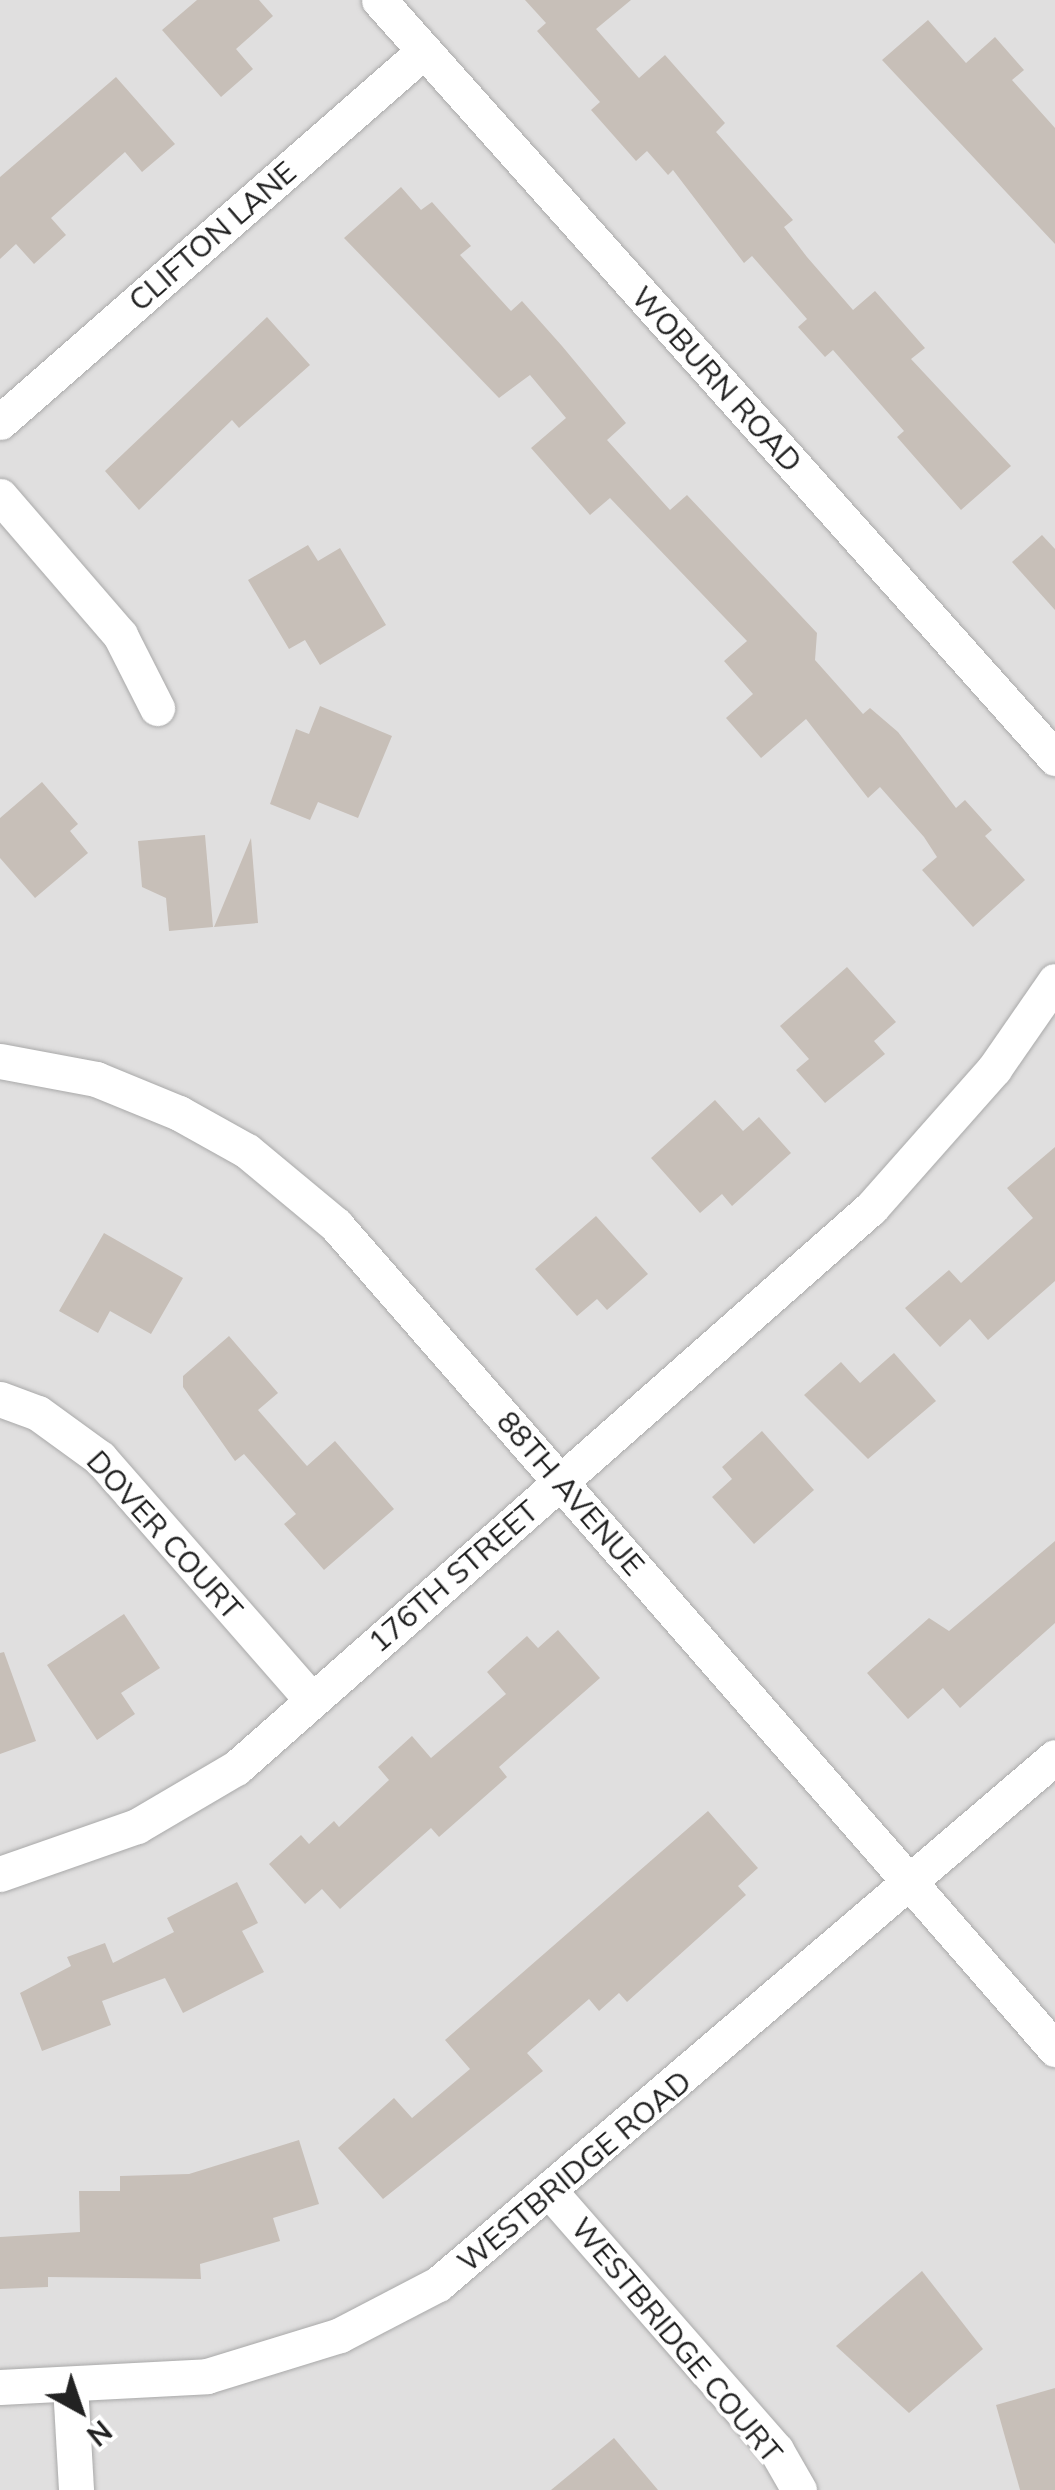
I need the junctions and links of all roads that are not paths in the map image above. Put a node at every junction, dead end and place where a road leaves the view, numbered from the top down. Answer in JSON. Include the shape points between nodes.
{"nodes":[{"id":1,"x":379,"y":0,"type":"edge"},
{"id":2,"x":424,"y":51,"type":"junction"},
{"id":3,"x":0,"y":422,"type":"edge"},
{"id":4,"x":0,"y":496,"type":"edge"},
{"id":5,"x":157,"y":708,"type":"dead end"},
{"id":6,"x":1055,"y":758,"type":"edge"},
{"id":7,"x":1055,"y":980,"type":"edge"},
{"id":8,"x":0,"y":1061,"type":"edge"},
{"id":9,"x":0,"y":1399,"type":"edge"},
{"id":10,"x":562,"y":1482,"type":"junction"},
{"id":11,"x":310,"y":1698,"type":"junction"},
{"id":12,"x":1055,"y":1757,"type":"edge"},
{"id":13,"x":0,"y":1874,"type":"edge"},
{"id":14,"x":910,"y":1882,"type":"junction"},
{"id":15,"x":1055,"y":2049,"type":"edge"},
{"id":16,"x":552,"y":2194,"type":"junction"},
{"id":17,"x":70,"y":2384,"type":"junction"},
{"id":18,"x":0,"y":2387,"type":"edge"},
{"id":19,"x":76,"y":2490,"type":"edge"},
{"id":20,"x":799,"y":2490,"type":"edge"}],
"edges":[{"from":1,"to":2,"type":"street","name":"WOBURN ROAD"},
{"from":2,"to":3,"type":"street","name":"CLIFTON LANE"},
{"from":2,"to":6,"type":"street","name":"WOBURN ROAD"},
{"from":4,"to":5,"type":"street","via":[[120,636]]},
{"from":7,"to":10,"type":"street","name":"176TH STREET","via":[[906,1174]]},
{"from":8,"to":10,"type":"street","name":"88TH AVENUE","via":[[96,1078],[247,1151],[336,1225]]},
{"from":9,"to":11,"type":"street","name":"DOVER COURT","via":[[38,1412],[100,1458]]},
{"from":10,"to":11,"type":"street","name":"176TH STREET"},
{"from":10,"to":14,"type":"street","name":"88TH AVENUE"},
{"from":11,"to":13,"type":"street","name":"176TH STREET","via":[[190,1799]]},
{"from":12,"to":14,"type":"street","name":"WESTBRIDGE ROAD"},
{"from":14,"to":15,"type":"street","name":"88TH AVENUE"},
{"from":14,"to":16,"type":"street","name":"WESTBRIDGE ROAD"},
{"from":16,"to":17,"type":"street","name":"WESTBRIDGE ROAD","via":[[438,2284],[340,2335],[207,2376]]},
{"from":16,"to":20,"type":"street","name":"WESTBRIDGE COURT","via":[[776,2450]]},
{"from":17,"to":18,"type":"street","name":"WESTBRIDGE ROAD"},
{"from":17,"to":19,"type":"street"}]}
